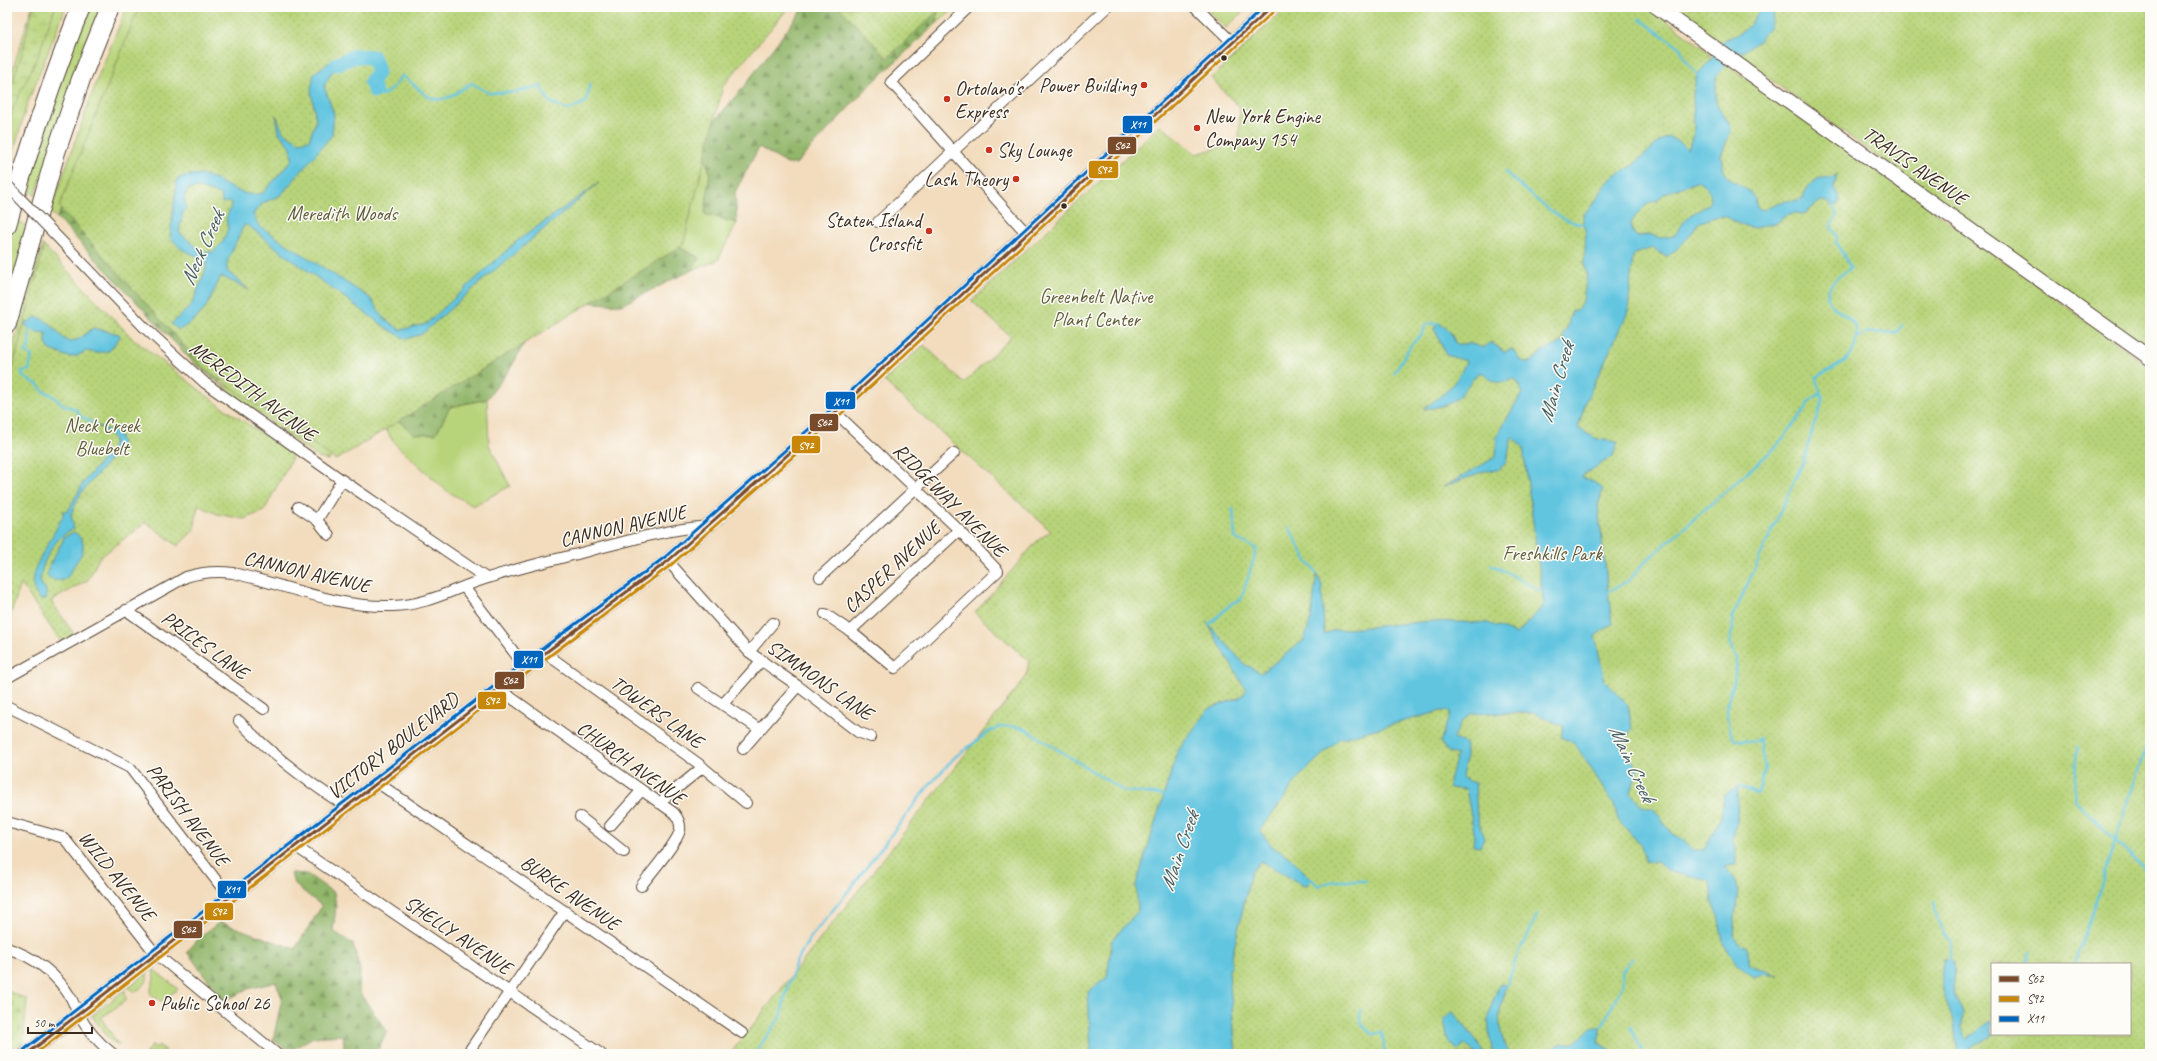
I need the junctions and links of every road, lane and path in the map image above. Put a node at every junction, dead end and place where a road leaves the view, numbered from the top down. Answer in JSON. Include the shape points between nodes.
{"nodes":[{"id":1,"x":75,"y":7,"type":"edge"},
{"id":2,"x":81,"y":7,"type":"edge"},
{"id":3,"x":110,"y":7,"type":"edge"},
{"id":4,"x":122,"y":7,"type":"edge"},
{"id":5,"x":970,"y":7,"type":"edge"},
{"id":6,"x":1107,"y":7,"type":"edge"},
{"id":7,"x":1196,"y":7,"type":"edge"},
{"id":8,"x":1272,"y":7,"type":"edge"},
{"id":9,"x":1657,"y":7,"type":"edge"},
{"id":10,"x":1233,"y":43,"type":"junction"},
{"id":11,"x":55,"y":71,"type":"junction"},
{"id":12,"x":954,"y":150,"type":"junction"},
{"id":13,"x":56,"y":152,"type":"junction"},
{"id":14,"x":7,"y":185,"type":"edge"},
{"id":15,"x":878,"y":222,"type":"dead end"},
{"id":16,"x":7,"y":225,"type":"edge"},
{"id":17,"x":1028,"y":234,"type":"junction"},
{"id":18,"x":7,"y":325,"type":"edge"},
{"id":19,"x":2150,"y":358,"type":"edge"},
{"id":20,"x":836,"y":412,"type":"junction"},
{"id":21,"x":954,"y":452,"type":"dead end"},
{"id":22,"x":342,"y":480,"type":"junction"},
{"id":23,"x":915,"y":488,"type":"junction"},
{"id":24,"x":298,"y":507,"type":"dead end"},
{"id":25,"x":316,"y":520,"type":"junction"},
{"id":26,"x":710,"y":526,"type":"junction"},
{"id":27,"x":959,"y":530,"type":"junction"},
{"id":28,"x":330,"y":535,"type":"dead end"},
{"id":29,"x":668,"y":561,"type":"junction"},
{"id":30,"x":820,"y":577,"type":"dead end"},
{"id":31,"x":486,"y":578,"type":"junction"},
{"id":32,"x":464,"y":587,"type":"junction"},
{"id":33,"x":126,"y":610,"type":"junction"},
{"id":34,"x":825,"y":614,"type":"dead end"},
{"id":35,"x":773,"y":623,"type":"dead end"},
{"id":36,"x":850,"y":631,"type":"junction"},
{"id":37,"x":749,"y":652,"type":"junction"},
{"id":38,"x":545,"y":653,"type":"junction"},
{"id":39,"x":762,"y":660,"type":"junction"},
{"id":40,"x":526,"y":668,"type":"junction"},
{"id":41,"x":7,"y":678,"type":"edge"},
{"id":42,"x":798,"y":686,"type":"junction"},
{"id":43,"x":698,"y":688,"type":"dead end"},
{"id":44,"x":499,"y":689,"type":"junction"},
{"id":45,"x":722,"y":704,"type":"junction"},
{"id":46,"x":7,"y":706,"type":"edge"},
{"id":47,"x":264,"y":709,"type":"dead end"},
{"id":48,"x":239,"y":722,"type":"dead end"},
{"id":49,"x":759,"y":729,"type":"junction"},
{"id":50,"x":871,"y":737,"type":"dead end"},
{"id":51,"x":743,"y":749,"type":"dead end"},
{"id":52,"x":703,"y":767,"type":"junction"},
{"id":53,"x":378,"y":783,"type":"junction"},
{"id":54,"x":641,"y":791,"type":"junction"},
{"id":55,"x":659,"y":803,"type":"junction"},
{"id":56,"x":746,"y":803,"type":"dead end"},
{"id":57,"x":347,"y":807,"type":"junction"},
{"id":58,"x":580,"y":817,"type":"dead end"},
{"id":59,"x":7,"y":822,"type":"edge"},
{"id":60,"x":610,"y":826,"type":"junction"},
{"id":61,"x":596,"y":831,"type":"junction"},
{"id":62,"x":608,"y":840,"type":"junction"},
{"id":63,"x":295,"y":846,"type":"junction"},
{"id":64,"x":624,"y":852,"type":"dead end"},
{"id":65,"x":640,"y":886,"type":"dead end"},
{"id":66,"x":229,"y":898,"type":"junction"},
{"id":67,"x":565,"y":911,"type":"junction"},
{"id":68,"x":7,"y":948,"type":"edge"},
{"id":69,"x":155,"y":953,"type":"junction"},
{"id":70,"x":510,"y":992,"type":"junction"},
{"id":71,"x":78,"y":1014,"type":"junction"},
{"id":72,"x":742,"y":1033,"type":"dead end"},
{"id":73,"x":586,"y":1050,"type":"edge"},
{"id":74,"x":27,"y":1054,"type":"edge"},
{"id":75,"x":113,"y":1054,"type":"edge"},
{"id":76,"x":277,"y":1054,"type":"edge"},
{"id":77,"x":467,"y":1054,"type":"edge"},
{"id":78,"x":601,"y":1054,"type":"edge"}],
"edges":[{"from":1,"to":11,"type":"highway"},
{"from":2,"to":11,"type":"highway"},
{"from":3,"to":13,"type":"highway"},
{"from":4,"to":13,"type":"highway"},
{"from":5,"to":12,"type":"street","via":[[891,82]]},
{"from":6,"to":12,"type":"street"},
{"from":7,"to":10,"type":"street"},
{"from":8,"to":10,"type":"main road","name":"VICTORY BOULEVARD"},
{"from":9,"to":19,"type":"main road","name":"TRAVIS AVENUE"},
{"from":10,"to":17,"type":"main road","name":"VICTORY BOULEVARD"},
{"from":11,"to":16,"type":"highway"},
{"from":12,"to":15,"type":"street"},
{"from":12,"to":17,"type":"street"},
{"from":13,"to":18,"type":"highway"},
{"from":14,"to":22,"type":"street","name":"MEREDITH AVENUE","bridge":true,"via":[[144,327],[205,383]]},
{"from":17,"to":20,"type":"main road","name":"VICTORY BOULEVARD"},
{"from":20,"to":23,"type":"street","name":"RIDGEWAY AVENUE"},
{"from":20,"to":26,"type":"main road","name":"VICTORY BOULEVARD"},
{"from":21,"to":23,"type":"street"},
{"from":22,"to":25,"type":"street"},
{"from":22,"to":31,"type":"street","name":"MEREDITH AVENUE"},
{"from":23,"to":27,"type":"street","name":"RIDGEWAY AVENUE"},
{"from":23,"to":30,"type":"street"},
{"from":24,"to":25,"type":"street"},
{"from":25,"to":28,"type":"street"},
{"from":26,"to":29,"type":"main road","name":"VICTORY BOULEVARD"},
{"from":26,"to":31,"type":"street","name":"CANNON AVENUE","via":[[655,534]]},
{"from":27,"to":36,"type":"street","name":"CASPER AVENUE"},
{"from":27,"to":36,"type":"street","name":"RIDGEWAY AVENUE","via":[[998,571],[895,668]]},
{"from":29,"to":37,"type":"street","name":"SIMMONS LANE"},
{"from":29,"to":38,"type":"main road","name":"VICTORY BOULEVARD"},
{"from":31,"to":32,"type":"street","name":"CANNON AVENUE"},
{"from":32,"to":33,"type":"street","name":"CANNON AVENUE","via":[[416,603],[366,606],[344,603],[233,573],[208,572],[186,577]]},
{"from":32,"to":40,"type":"street"},
{"from":33,"to":41,"type":"street","name":"CANNON AVENUE"},
{"from":33,"to":47,"type":"street","name":"PRICES LANE"},
{"from":34,"to":36,"type":"street","name":"RIDGEWAY AVENUE"},
{"from":35,"to":37,"type":"street","name":"SIMMONS LANE"},
{"from":37,"to":39,"type":"street","name":"SIMMONS LANE"},
{"from":38,"to":40,"type":"main road","name":"VICTORY BOULEVARD"},
{"from":38,"to":52,"type":"street","name":"TOWERS LANE"},
{"from":39,"to":42,"type":"street","name":"SIMMONS LANE"},
{"from":39,"to":45,"type":"street"},
{"from":40,"to":44,"type":"main road","name":"VICTORY BOULEVARD"},
{"from":42,"to":49,"type":"street"},
{"from":42,"to":50,"type":"street","name":"SIMMONS LANE","via":[[858,732]]},
{"from":43,"to":45,"type":"street"},
{"from":44,"to":53,"type":"main road","name":"VICTORY BOULEVARD"},
{"from":44,"to":54,"type":"street","name":"CHURCH AVENUE"},
{"from":45,"to":49,"type":"street"},
{"from":46,"to":66,"type":"street","name":"PARISH AVENUE","via":[[130,768]]},
{"from":48,"to":57,"type":"street","via":[[297,774]]},
{"from":49,"to":51,"type":"street"},
{"from":52,"to":55,"type":"street"},
{"from":52,"to":56,"type":"street","name":"TOWERS LANE"},
{"from":53,"to":57,"type":"main road","name":"VICTORY BOULEVARD"},
{"from":53,"to":67,"type":"street","name":"BURKE AVENUE"},
{"from":54,"to":55,"type":"street","name":"CHURCH AVENUE"},
{"from":54,"to":60,"type":"street"},
{"from":55,"to":65,"type":"street","name":"CHURCH AVENUE","via":[[674,813],[680,823],[680,830]]},
{"from":57,"to":63,"type":"main road","name":"VICTORY BOULEVARD"},
{"from":58,"to":61,"type":"street"},
{"from":59,"to":69,"type":"street","name":"WILD AVENUE","via":[[64,838]]},
{"from":60,"to":61,"type":"street","via":[[603,824]]},
{"from":60,"to":62,"type":"street","via":[[613,834]]},
{"from":61,"to":62,"type":"street"},
{"from":62,"to":64,"type":"street"},
{"from":63,"to":66,"type":"main road","name":"VICTORY BOULEVARD"},
{"from":63,"to":70,"type":"street","name":"SHELLY AVENUE"},
{"from":66,"to":69,"type":"main road","name":"VICTORY BOULEVARD"},
{"from":67,"to":70,"type":"street"},
{"from":67,"to":72,"type":"street","name":"BURKE AVENUE"},
{"from":68,"to":71,"type":"street","via":[[26,954],[50,972],[72,999]]},
{"from":69,"to":71,"type":"main road","name":"VICTORY BOULEVARD"},
{"from":69,"to":76,"type":"street","name":"WILD AVENUE"},
{"from":70,"to":73,"type":"street","name":"SHELLY AVENUE"},
{"from":70,"to":77,"type":"street"},
{"from":71,"to":74,"type":"main road","name":"VICTORY BOULEVARD"},
{"from":71,"to":75,"type":"street","via":[[100,1044]]},
{"from":73,"to":78,"type":"street","name":"SHELLY AVENUE"}]}
